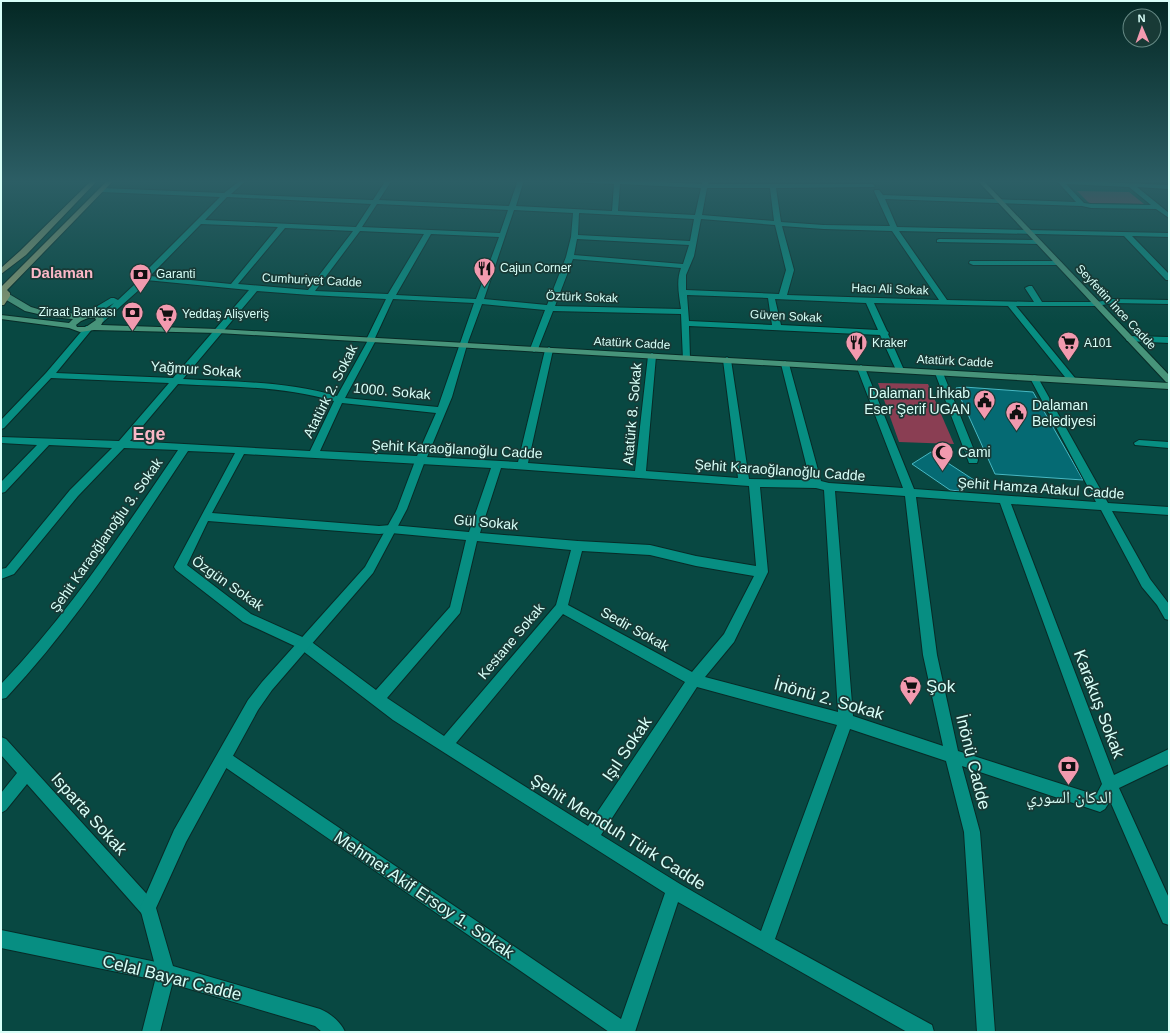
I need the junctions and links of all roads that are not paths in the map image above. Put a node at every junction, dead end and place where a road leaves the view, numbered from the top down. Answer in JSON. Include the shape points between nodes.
{"nodes":[{"id":1,"x":48,"y":228,"type":"edge"},
{"id":2,"x":63,"y":228,"type":"edge"},
{"id":3,"x":193,"y":228,"type":"edge"},
{"id":4,"x":281,"y":228,"type":"edge"},
{"id":5,"x":312,"y":228,"type":"edge"},
{"id":6,"x":505,"y":228,"type":"edge"},
{"id":7,"x":575,"y":228,"type":"edge"},
{"id":8,"x":696,"y":228,"type":"edge"},
{"id":9,"x":779,"y":228,"type":"edge"},
{"id":10,"x":894,"y":228,"type":"edge"},
{"id":11,"x":901,"y":228,"type":"edge"},
{"id":12,"x":1025,"y":228,"type":"edge"},
{"id":13,"x":357,"y":230,"type":"junction"},
{"id":14,"x":428,"y":232,"type":"junction"},
{"id":15,"x":1029,"y":232,"type":"junction"},
{"id":16,"x":1125,"y":233,"type":"junction"},
{"id":17,"x":503,"y":235,"type":"junction"},
{"id":18,"x":1169,"y":235,"type":"edge"},
{"id":19,"x":574,"y":237,"type":"junction"},
{"id":20,"x":939,"y":241,"type":"dead end"},
{"id":21,"x":1038,"y":242,"type":"junction"},
{"id":22,"x":693,"y":243,"type":"junction"},
{"id":23,"x":570,"y":257,"type":"junction"},
{"id":24,"x":973,"y":262,"type":"dead end"},
{"id":25,"x":1058,"y":263,"type":"junction"},
{"id":26,"x":685,"y":266,"type":"junction"},
{"id":27,"x":1,"y":272,"type":"edge"},
{"id":28,"x":144,"y":278,"type":"junction"},
{"id":29,"x":1169,"y":278,"type":"edge"},
{"id":30,"x":233,"y":286,"type":"junction"},
{"id":31,"x":255,"y":288,"type":"junction"},
{"id":32,"x":1029,"y":288,"type":"dead end"},
{"id":33,"x":682,"y":292,"type":"junction"},
{"id":34,"x":310,"y":293,"type":"junction"},
{"id":35,"x":2,"y":295,"type":"edge"},
{"id":36,"x":391,"y":296,"type":"junction"},
{"id":37,"x":771,"y":296,"type":"junction"},
{"id":38,"x":782,"y":297,"type":"junction"},
{"id":39,"x":478,"y":301,"type":"junction"},
{"id":40,"x":869,"y":302,"type":"junction"},
{"id":41,"x":1169,"y":302,"type":"edge"},
{"id":42,"x":945,"y":303,"type":"junction"},
{"id":43,"x":1010,"y":304,"type":"junction"},
{"id":44,"x":1040,"y":304,"type":"junction"},
{"id":45,"x":1097,"y":304,"type":"junction"},
{"id":46,"x":549,"y":308,"type":"junction"},
{"id":47,"x":685,"y":312,"type":"junction"},
{"id":48,"x":1,"y":317,"type":"edge"},
{"id":49,"x":84,"y":317,"type":"junction"},
{"id":50,"x":100,"y":320,"type":"junction"},
{"id":51,"x":685,"y":324,"type":"junction"},
{"id":52,"x":72,"y":326,"type":"junction"},
{"id":53,"x":91,"y":327,"type":"junction"},
{"id":54,"x":777,"y":328,"type":"junction"},
{"id":55,"x":218,"y":331,"type":"junction"},
{"id":56,"x":885,"y":333,"type":"junction"},
{"id":57,"x":1130,"y":339,"type":"junction"},
{"id":58,"x":371,"y":340,"type":"junction"},
{"id":59,"x":1169,"y":340,"type":"edge"},
{"id":60,"x":463,"y":345,"type":"junction"},
{"id":61,"x":534,"y":349,"type":"junction"},
{"id":62,"x":549,"y":350,"type":"junction"},
{"id":63,"x":652,"y":356,"type":"junction"},
{"id":64,"x":686,"y":358,"type":"junction"},
{"id":65,"x":727,"y":360,"type":"junction"},
{"id":66,"x":785,"y":364,"type":"junction"},
{"id":67,"x":861,"y":368,"type":"junction"},
{"id":68,"x":900,"y":370,"type":"junction"},
{"id":69,"x":939,"y":373,"type":"junction"},
{"id":70,"x":49,"y":375,"type":"junction"},
{"id":71,"x":1034,"y":378,"type":"junction"},
{"id":72,"x":1072,"y":380,"type":"junction"},
{"id":73,"x":1169,"y":380,"type":"edge"},
{"id":74,"x":176,"y":381,"type":"junction"},
{"id":75,"x":1169,"y":386,"type":"edge"},
{"id":76,"x":339,"y":400,"type":"junction"},
{"id":77,"x":442,"y":410,"type":"junction"},
{"id":78,"x":1,"y":426,"type":"edge"},
{"id":79,"x":1,"y":440,"type":"edge"},
{"id":80,"x":46,"y":442,"type":"junction"},
{"id":81,"x":1139,"y":443,"type":"dead end"},
{"id":82,"x":121,"y":445,"type":"junction"},
{"id":83,"x":1169,"y":445,"type":"edge"},
{"id":84,"x":186,"y":447,"type":"junction"},
{"id":85,"x":241,"y":451,"type":"junction"},
{"id":86,"x":313,"y":455,"type":"junction"},
{"id":87,"x":973,"y":460,"type":"dead end"},
{"id":88,"x":420,"y":461,"type":"junction"},
{"id":89,"x":497,"y":465,"type":"junction"},
{"id":90,"x":522,"y":466,"type":"junction"},
{"id":91,"x":640,"y":474,"type":"junction"},
{"id":92,"x":749,"y":482,"type":"junction"},
{"id":93,"x":816,"y":484,"type":"junction"},
{"id":94,"x":829,"y":487,"type":"junction"},
{"id":95,"x":1,"y":489,"type":"edge"},
{"id":96,"x":910,"y":492,"type":"junction"},
{"id":97,"x":1004,"y":500,"type":"junction"},
{"id":98,"x":1105,"y":508,"type":"junction"},
{"id":99,"x":1169,"y":511,"type":"edge"},
{"id":100,"x":205,"y":517,"type":"junction"},
{"id":101,"x":391,"y":528,"type":"junction"},
{"id":102,"x":473,"y":536,"type":"junction"},
{"id":103,"x":578,"y":546,"type":"junction"},
{"id":104,"x":762,"y":572,"type":"junction"},
{"id":105,"x":1,"y":574,"type":"edge"},
{"id":106,"x":560,"y":607,"type":"junction"},
{"id":107,"x":1169,"y":615,"type":"edge"},
{"id":108,"x":304,"y":644,"type":"junction"},
{"id":109,"x":694,"y":680,"type":"junction"},
{"id":110,"x":1,"y":693,"type":"edge"},
{"id":111,"x":377,"y":699,"type":"junction"},
{"id":112,"x":846,"y":721,"type":"junction"},
{"id":113,"x":1,"y":744,"type":"edge"},
{"id":114,"x":444,"y":745,"type":"junction"},
{"id":115,"x":952,"y":755,"type":"junction"},
{"id":116,"x":1169,"y":756,"type":"edge"},
{"id":117,"x":224,"y":758,"type":"junction"},
{"id":118,"x":27,"y":773,"type":"junction"},
{"id":119,"x":1110,"y":785,"type":"junction"},
{"id":120,"x":1,"y":805,"type":"edge"},
{"id":121,"x":590,"y":837,"type":"junction"},
{"id":122,"x":674,"y":890,"type":"junction"},
{"id":123,"x":148,"y":908,"type":"junction"},
{"id":124,"x":1169,"y":917,"type":"edge"},
{"id":125,"x":1,"y":940,"type":"edge"},
{"id":126,"x":765,"y":943,"type":"junction"},
{"id":127,"x":166,"y":973,"type":"junction"},
{"id":128,"x":151,"y":1032,"type":"edge"},
{"id":129,"x":336,"y":1032,"type":"edge"},
{"id":130,"x":626,"y":1032,"type":"edge"},
{"id":131,"x":925,"y":1032,"type":"edge"},
{"id":132,"x":986,"y":1032,"type":"edge"}],
"edges":[{"from":1,"to":27,"type":"main road"},
{"from":2,"to":35,"type":"main road","via":[[12,281]]},
{"from":3,"to":28,"type":"street"},
{"from":4,"to":30,"type":"street"},
{"from":5,"to":13,"type":"street"},
{"from":6,"to":17,"type":"street"},
{"from":7,"to":19,"type":"street"},
{"from":8,"to":22,"type":"street"},
{"from":9,"to":38,"type":"street","via":[[790,270]]},
{"from":10,"to":42,"type":"street"},
{"from":11,"to":15,"type":"street"},
{"from":12,"to":15,"type":"main road","name":"Seyfettin İnce Cadde"},
{"from":13,"to":14,"type":"street"},
{"from":13,"to":34,"type":"street"},
{"from":14,"to":17,"type":"street"},
{"from":14,"to":36,"type":"street","name":"Atatürk 2. Sokak"},
{"from":15,"to":16,"type":"street"},
{"from":15,"to":21,"type":"main road","name":"Seyfettin İnce Cadde"},
{"from":16,"to":18,"type":"street"},
{"from":16,"to":29,"type":"street"},
{"from":17,"to":39,"type":"street"},
{"from":19,"to":22,"type":"street"},
{"from":19,"to":23,"type":"street"},
{"from":20,"to":21,"type":"street"},
{"from":21,"to":25,"type":"main road","name":"Seyfettin İnce Cadde"},
{"from":22,"to":26,"type":"street"},
{"from":23,"to":26,"type":"street"},
{"from":23,"to":46,"type":"street"},
{"from":24,"to":25,"type":"street"},
{"from":25,"to":45,"type":"main road","name":"Seyfettin İnce Cadde"},
{"from":26,"to":33,"type":"street"},
{"from":28,"to":30,"type":"street","name":"Cumhuriyet Cadde"},
{"from":28,"to":49,"type":"street","via":[[106,306]]},
{"from":28,"to":50,"type":"street"},
{"from":30,"to":31,"type":"street","name":"Cumhuriyet Cadde"},
{"from":31,"to":34,"type":"street","name":"Cumhuriyet Cadde"},
{"from":31,"to":55,"type":"street"},
{"from":32,"to":44,"type":"street"},
{"from":33,"to":37,"type":"street","name":"Hacı Ali Sokak"},
{"from":33,"to":47,"type":"street"},
{"from":34,"to":36,"type":"street","name":"Cumhuriyet Cadde"},
{"from":35,"to":49,"type":"main road","via":[[28,309],[51,315]]},
{"from":36,"to":39,"type":"street","name":"Cumhuriyet Cadde"},
{"from":36,"to":58,"type":"street","name":"Atatürk 2. Sokak"},
{"from":37,"to":38,"type":"street","name":"Hacı Ali Sokak"},
{"from":37,"to":54,"type":"street"},
{"from":38,"to":40,"type":"street","name":"Hacı Ali Sokak"},
{"from":39,"to":46,"type":"street","name":"Öztürk Sokak"},
{"from":39,"to":60,"type":"street"},
{"from":40,"to":42,"type":"street","name":"Hacı Ali Sokak"},
{"from":40,"to":56,"type":"street"},
{"from":41,"to":45,"type":"street","name":"Hacı Ali Sokak","via":[[1114,301]]},
{"from":42,"to":43,"type":"street","name":"Hacı Ali Sokak"},
{"from":43,"to":44,"type":"street","name":"Hacı Ali Sokak"},
{"from":43,"to":72,"type":"street"},
{"from":44,"to":45,"type":"street","name":"Hacı Ali Sokak"},
{"from":45,"to":57,"type":"main road","name":"Seyfettin İnce Cadde"},
{"from":46,"to":47,"type":"street","name":"Öztürk Sokak"},
{"from":46,"to":61,"type":"street"},
{"from":47,"to":51,"type":"street"},
{"from":48,"to":52,"type":"main road"},
{"from":49,"to":50,"type":"main road","via":[[98,316]]},
{"from":49,"to":52,"type":"main road"},
{"from":50,"to":53,"type":"main road"},
{"from":51,"to":54,"type":"street","name":"Güven Sokak"},
{"from":51,"to":64,"type":"street"},
{"from":52,"to":53,"type":"main road","name":"Atatürk Cadde","via":[[76,329]]},
{"from":53,"to":55,"type":"main road","name":"Atatürk Cadde"},
{"from":53,"to":70,"type":"street"},
{"from":54,"to":56,"type":"street","name":"Güven Sokak"},
{"from":55,"to":58,"type":"main road","name":"Atatürk Cadde"},
{"from":55,"to":74,"type":"street"},
{"from":56,"to":68,"type":"street"},
{"from":57,"to":59,"type":"street"},
{"from":57,"to":73,"type":"main road","name":"Seyfettin İnce Cadde"},
{"from":58,"to":60,"type":"main road","name":"Atatürk Cadde"},
{"from":58,"to":76,"type":"street","name":"Atatürk 2. Sokak"},
{"from":60,"to":61,"type":"main road","name":"Atatürk Cadde"},
{"from":60,"to":77,"type":"street"},
{"from":61,"to":62,"type":"main road","name":"Atatürk Cadde"},
{"from":62,"to":63,"type":"main road","name":"Atatürk Cadde"},
{"from":62,"to":90,"type":"street"},
{"from":63,"to":64,"type":"main road","name":"Atatürk Cadde"},
{"from":63,"to":91,"type":"street","name":"Atatürk 8. Sokak"},
{"from":64,"to":65,"type":"main road","name":"Atatürk Cadde"},
{"from":65,"to":66,"type":"main road","name":"Atatürk Cadde"},
{"from":65,"to":92,"type":"street"},
{"from":66,"to":67,"type":"main road","name":"Atatürk Cadde"},
{"from":66,"to":93,"type":"street"},
{"from":67,"to":68,"type":"main road","name":"Atatürk Cadde"},
{"from":67,"to":96,"type":"street","name":"İnönü Cadde"},
{"from":68,"to":69,"type":"main road","name":"Atatürk Cadde"},
{"from":69,"to":71,"type":"main road","name":"Atatürk Cadde"},
{"from":69,"to":87,"type":"street"},
{"from":70,"to":74,"type":"street","name":"Yağmur Sokak"},
{"from":70,"to":78,"type":"street"},
{"from":71,"to":72,"type":"main road","name":"Atatürk Cadde"},
{"from":71,"to":98,"type":"street"},
{"from":72,"to":75,"type":"main road","name":"Atatürk Cadde"},
{"from":74,"to":76,"type":"street","name":"Yağmur Sokak","via":[[285,388],[317,393]]},
{"from":74,"to":82,"type":"street"},
{"from":76,"to":77,"type":"street","name":"1000. Sokak"},
{"from":76,"to":86,"type":"street","name":"Atatürk 2. Sokak"},
{"from":77,"to":88,"type":"street"},
{"from":79,"to":80,"type":"street","name":"Şehit Karaoğlanoğlu Cadde"},
{"from":80,"to":82,"type":"street","name":"Şehit Karaoğlanoğlu Cadde"},
{"from":80,"to":95,"type":"street"},
{"from":81,"to":83,"type":"street"},
{"from":82,"to":84,"type":"street","name":"Şehit Karaoğlanoğlu Cadde"},
{"from":82,"to":105,"type":"street","via":[[74,493],[10,571]]},
{"from":84,"to":85,"type":"street","name":"Şehit Karaoğlanoğlu Cadde"},
{"from":84,"to":110,"type":"street","name":"Şehit Karaoğlanoğlu 3. Sokak","via":[[96,580],[30,664]]},
{"from":85,"to":86,"type":"street","name":"Şehit Karaoğlanoğlu Cadde"},
{"from":85,"to":100,"type":"street"},
{"from":86,"to":88,"type":"street","name":"Şehit Karaoğlanoğlu Cadde"},
{"from":88,"to":89,"type":"street","name":"Şehit Karaoğlanoğlu Cadde"},
{"from":88,"to":101,"type":"street","via":[[402,509]]},
{"from":89,"to":90,"type":"street","name":"Şehit Karaoğlanoğlu Cadde"},
{"from":89,"to":102,"type":"street"},
{"from":90,"to":91,"type":"street","name":"Şehit Karaoğlanoğlu Cadde"},
{"from":91,"to":92,"type":"street","name":"Şehit Karaoğlanoğlu Cadde"},
{"from":92,"to":93,"type":"street","name":"Şehit Karaoğlanoğlu Cadde"},
{"from":92,"to":104,"type":"street"},
{"from":93,"to":94,"type":"street","name":"Şehit Karaoğlanoğlu Cadde"},
{"from":94,"to":96,"type":"street","name":"Şehit Karaoğlanoğlu Cadde"},
{"from":94,"to":112,"type":"street"},
{"from":96,"to":97,"type":"street","name":"Şehit Hamza Atakul Cadde"},
{"from":96,"to":115,"type":"street","name":"İnönü Cadde","via":[[930,655]]},
{"from":97,"to":98,"type":"street","name":"Şehit Hamza Atakul Cadde"},
{"from":97,"to":119,"type":"street","name":"Karakuş Sokak"},
{"from":98,"to":99,"type":"street","name":"Şehit Hamza Atakul Cadde"},
{"from":98,"to":107,"type":"street","via":[[1146,583]]},
{"from":100,"to":101,"type":"street","name":"Gül Sokak","via":[[379,530]]},
{"from":100,"to":108,"type":"street","name":"Özgün Sokak","via":[[180,567],[247,618]]},
{"from":101,"to":102,"type":"street","name":"Gül Sokak"},
{"from":101,"to":108,"type":"street","via":[[369,570]]},
{"from":102,"to":103,"type":"street","name":"Gül Sokak"},
{"from":102,"to":111,"type":"street","via":[[456,609]]},
{"from":103,"to":104,"type":"street","name":"Gül Sokak","via":[[650,550]]},
{"from":103,"to":106,"type":"street","name":"Kestane Sokak"},
{"from":104,"to":109,"type":"street","name":"Işıl Sokak","via":[[729,638]]},
{"from":106,"to":109,"type":"street","name":"Sedir Sokak"},
{"from":106,"to":114,"type":"street","name":"Kestane Sokak"},
{"from":108,"to":111,"type":"street","name":"Şehit Memduh Türk Cadde"},
{"from":108,"to":117,"type":"street","via":[[253,705]]},
{"from":109,"to":112,"type":"street","name":"İnönü 2. Sokak"},
{"from":109,"to":121,"type":"street","name":"Işıl Sokak"},
{"from":111,"to":114,"type":"street","name":"Şehit Memduh Türk Cadde"},
{"from":112,"to":115,"type":"street","name":"İnönü 2. Sokak"},
{"from":112,"to":126,"type":"street"},
{"from":113,"to":118,"type":"street","name":"Isparta Sokak"},
{"from":114,"to":121,"type":"street","name":"Şehit Memduh Türk Cadde"},
{"from":115,"to":119,"type":"street","name":"İnönü 2. Sokak","via":[[1100,804]]},
{"from":115,"to":132,"type":"street","name":"İnönü Cadde","via":[[972,832]]},
{"from":116,"to":119,"type":"street"},
{"from":117,"to":123,"type":"street","via":[[180,836]]},
{"from":117,"to":130,"type":"street","name":"Mehmet Akif Ersoy 1. Sokak"},
{"from":118,"to":120,"type":"street"},
{"from":118,"to":123,"type":"street","name":"Isparta Sokak"},
{"from":119,"to":124,"type":"street","name":"Karakuş Sokak"},
{"from":121,"to":122,"type":"street","name":"Şehit Memduh Türk Cadde"},
{"from":122,"to":126,"type":"street","name":"Şehit Memduh Türk Cadde"},
{"from":122,"to":130,"type":"street"},
{"from":123,"to":127,"type":"street"},
{"from":125,"to":127,"type":"street","name":"Celal Bayar Cadde"},
{"from":126,"to":131,"type":"street","name":"Şehit Memduh Türk Cadde"},
{"from":127,"to":128,"type":"street"},
{"from":127,"to":129,"type":"street","name":"Celal Bayar Cadde","via":[[320,1018]]}]}
